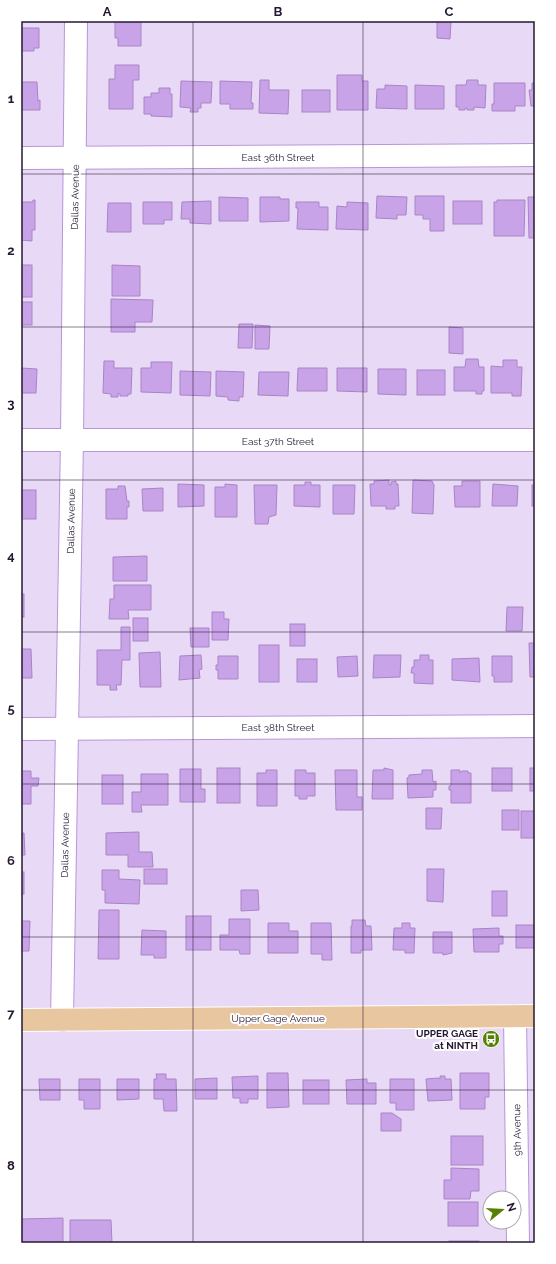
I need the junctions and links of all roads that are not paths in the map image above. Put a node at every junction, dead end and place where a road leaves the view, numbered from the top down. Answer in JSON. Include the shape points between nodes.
{"nodes":[{"id":1,"x":76,"y":21,"type":"edge"},
{"id":2,"x":535,"y":155,"type":"edge"},
{"id":3,"x":21,"y":158,"type":"edge"},
{"id":4,"x":76,"y":158,"type":"junction"},
{"id":5,"x":21,"y":440,"type":"edge"},
{"id":6,"x":72,"y":440,"type":"junction"},
{"id":7,"x":535,"y":440,"type":"edge"},
{"id":8,"x":535,"y":726,"type":"edge"},
{"id":9,"x":67,"y":728,"type":"junction"},
{"id":10,"x":21,"y":729,"type":"edge"},
{"id":11,"x":525,"y":1016,"type":"edge"},
{"id":12,"x":21,"y":1020,"type":"edge"},
{"id":13,"x":62,"y":1020,"type":"junction"},
{"id":14,"x":518,"y":1243,"type":"edge"}],
"edges":[{"from":1,"to":4,"type":"street","name":"Dallas Avenue"},
{"from":2,"to":4,"type":"street","name":"East 36th Street"},
{"from":3,"to":4,"type":"street","name":"East 36th Street"},
{"from":4,"to":6,"type":"street","name":"Dallas Avenue"},
{"from":5,"to":6,"type":"street","name":"East 37th Street"},
{"from":6,"to":7,"type":"street","name":"East 37th Street"},
{"from":6,"to":9,"type":"street","name":"Dallas Avenue"},
{"from":8,"to":9,"type":"street","name":"East 38th Street"},
{"from":9,"to":10,"type":"street","name":"East 38th Street"},
{"from":9,"to":13,"type":"street","name":"Dallas Avenue"},
{"from":11,"to":13,"type":"main road","name":"Upper Gage Avenue"},
{"from":11,"to":14,"type":"street","name":"9th Avenue"},
{"from":12,"to":13,"type":"main road","name":"Upper Gage Avenue"}]}
